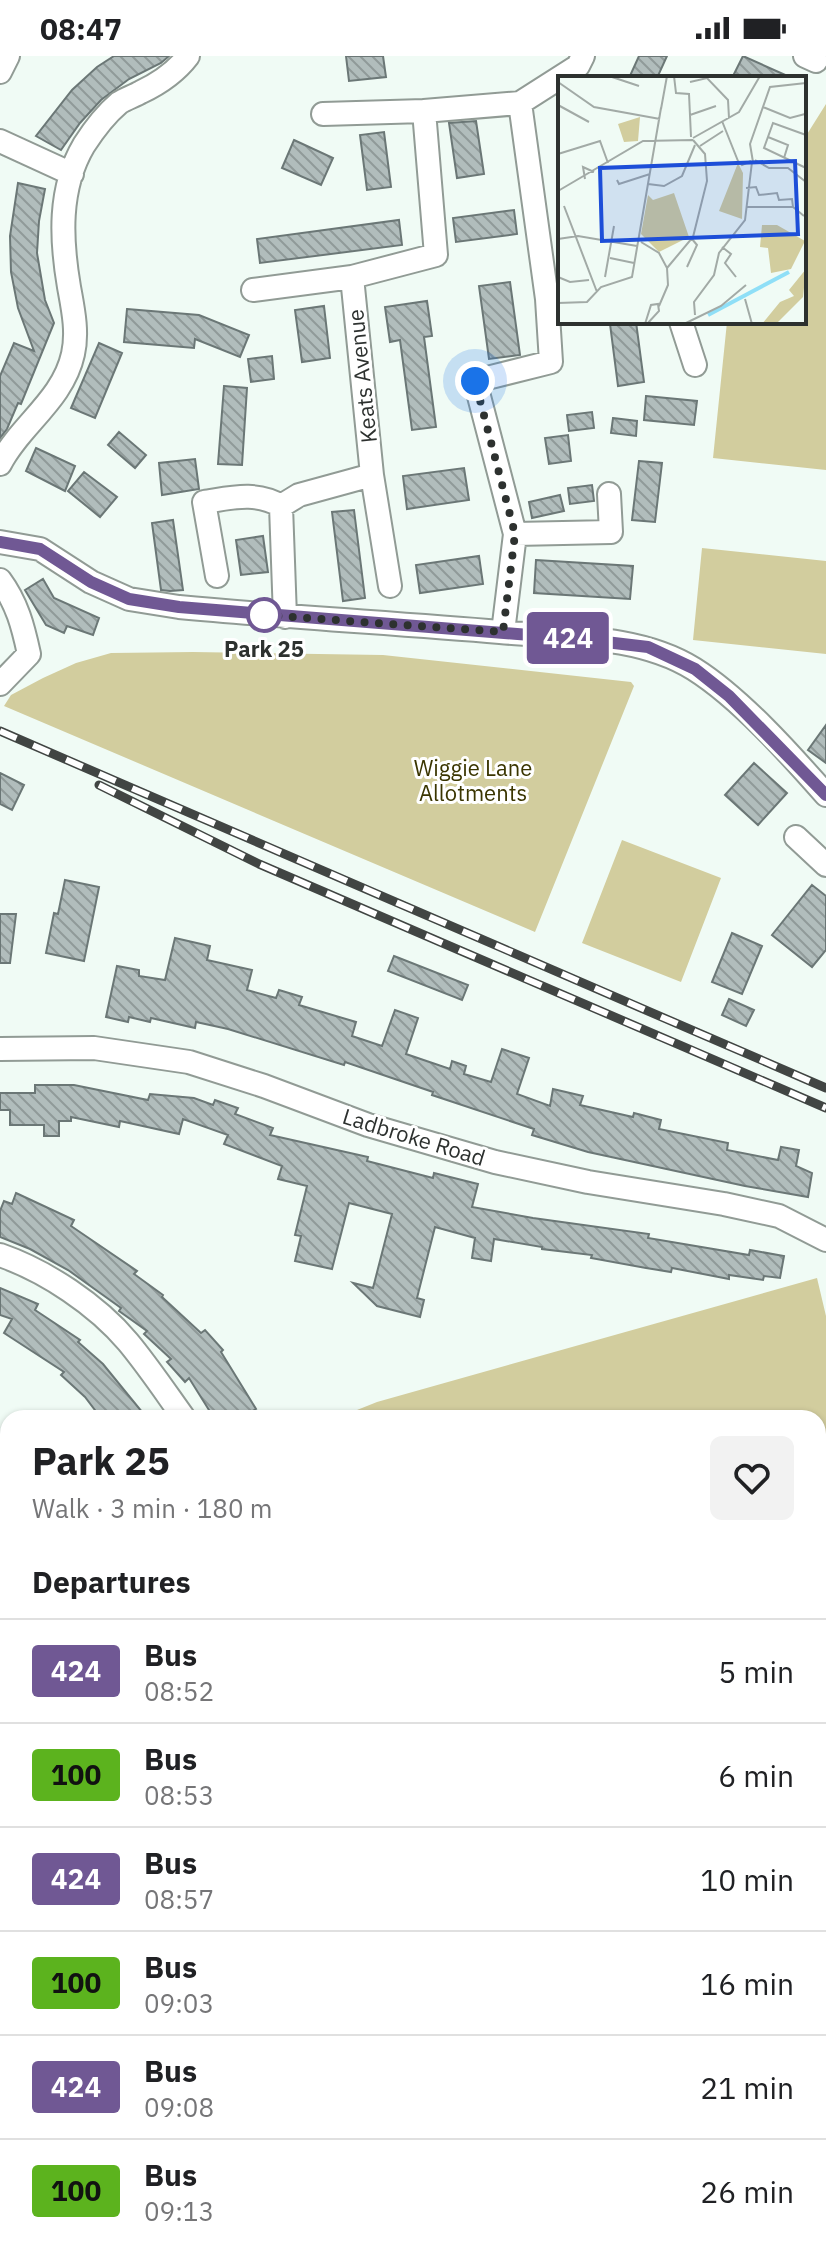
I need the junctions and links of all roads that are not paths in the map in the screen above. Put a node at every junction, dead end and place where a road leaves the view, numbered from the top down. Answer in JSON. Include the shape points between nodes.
{"nodes":[{"id":1,"x":8,"y":56,"type":"edge"},
{"id":2,"x":188,"y":56,"type":"edge"},
{"id":3,"x":583,"y":56,"type":"edge"},
{"id":4,"x":0,"y":72,"type":"edge"},
{"id":5,"x":562,"y":76,"type":"edge"},
{"id":6,"x":558,"y":79,"type":"edge"},
{"id":7,"x":520,"y":103,"type":"junction"},
{"id":8,"x":424,"y":111,"type":"junction"},
{"id":9,"x":323,"y":114,"type":"dead end"},
{"id":10,"x":0,"y":141,"type":"edge"},
{"id":11,"x":72,"y":174,"type":"junction"},
{"id":12,"x":352,"y":277,"type":"junction"},
{"id":13,"x":253,"y":290,"type":"dead end"},
{"id":14,"x":553,"y":298,"type":"edge"},
{"id":15,"x":682,"y":324,"type":"edge"},
{"id":16,"x":695,"y":365,"type":"dead end"},
{"id":17,"x":0,"y":464,"type":"edge"},
{"id":18,"x":372,"y":475,"type":"junction"},
{"id":19,"x":609,"y":494,"type":"dead end"},
{"id":20,"x":281,"y":506,"type":"junction"},
{"id":21,"x":515,"y":534,"type":"junction"},
{"id":22,"x":0,"y":542,"type":"edge"},
{"id":23,"x":217,"y":576,"type":"dead end"},
{"id":24,"x":0,"y":580,"type":"edge"},
{"id":25,"x":390,"y":586,"type":"dead end"},
{"id":26,"x":285,"y":617,"type":"junction"},
{"id":27,"x":503,"y":632,"type":"junction"},
{"id":28,"x":0,"y":684,"type":"edge"},
{"id":29,"x":826,"y":795,"type":"edge"},
{"id":30,"x":796,"y":837,"type":"dead end"},
{"id":31,"x":826,"y":865,"type":"edge"},
{"id":32,"x":0,"y":1049,"type":"edge"},
{"id":33,"x":826,"y":1240,"type":"edge"},
{"id":34,"x":0,"y":1255,"type":"edge"},
{"id":35,"x":178,"y":1410,"type":"edge"}],
"edges":[{"from":1,"to":4,"type":"street"},
{"from":2,"to":11,"type":"street","via":[[176,71],[119,103],[83,147]]},
{"from":3,"to":5,"type":"street"},
{"from":6,"to":7,"type":"street"},
{"from":7,"to":8,"type":"street"},
{"from":7,"to":14,"type":"street"},
{"from":8,"to":9,"type":"street"},
{"from":8,"to":12,"type":"street","name":"Keats Avenue","via":[[436,255]]},
{"from":10,"to":11,"type":"street"},
{"from":11,"to":17,"type":"street","via":[[62,212],[75,322],[73,353],[40,415]]},
{"from":12,"to":13,"type":"street","name":"Keats Avenue"},
{"from":12,"to":18,"type":"street","name":"Keats Avenue"},
{"from":14,"to":21,"type":"street","via":[[551,362],[475,381]]},
{"from":15,"to":16,"type":"street"},
{"from":18,"to":20,"type":"street","name":"Keats Avenue","via":[[299,495]]},
{"from":18,"to":25,"type":"street","name":"Keats Avenue"},
{"from":19,"to":21,"type":"street","via":[[611,532]]},
{"from":20,"to":23,"type":"street","via":[[267,498],[241,496],[204,502]]},
{"from":20,"to":26,"type":"street"},
{"from":21,"to":27,"type":"street"},
{"from":22,"to":26,"type":"street","via":[[40,549],[129,599]]},
{"from":24,"to":28,"type":"street","via":[[21,618],[29,654]]},
{"from":26,"to":27,"type":"street"},
{"from":27,"to":29,"type":"street","via":[[648,647],[695,669],[729,696]]},
{"from":30,"to":31,"type":"street"},
{"from":32,"to":33,"type":"street","name":"Ladbroke Road","via":[[94,1048],[189,1062],[368,1125],[495,1162],[779,1216]]},
{"from":34,"to":35,"type":"street","via":[[72,1292],[127,1340]]}]}
